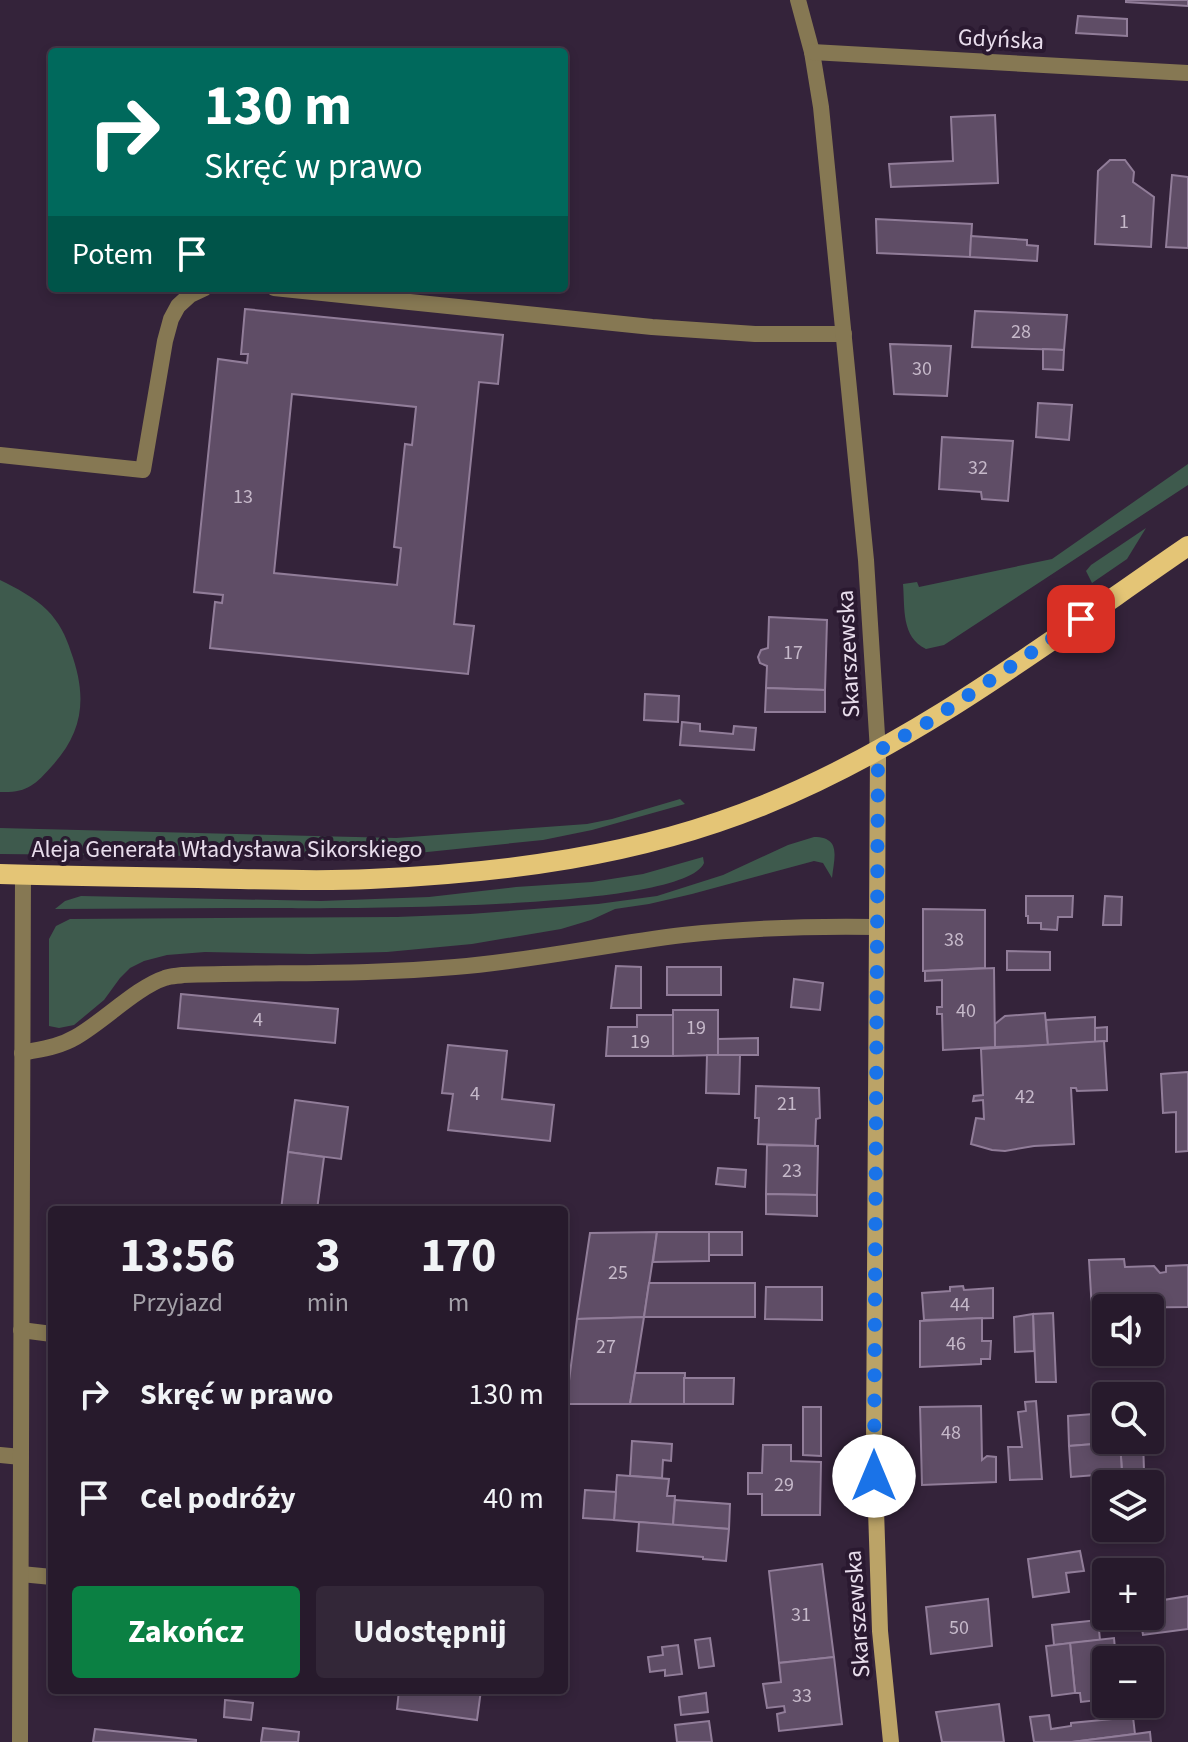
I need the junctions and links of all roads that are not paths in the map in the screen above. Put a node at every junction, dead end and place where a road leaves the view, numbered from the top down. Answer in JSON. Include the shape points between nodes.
{"nodes":[{"id":1,"x":798,"y":0,"type":"edge"},
{"id":2,"x":812,"y":52,"type":"junction"},
{"id":3,"x":1188,"y":73,"type":"edge"},
{"id":4,"x":196,"y":292,"type":"edge"},
{"id":5,"x":313,"y":292,"type":"edge"},
{"id":6,"x":844,"y":334,"type":"junction"},
{"id":7,"x":0,"y":455,"type":"edge"},
{"id":8,"x":1188,"y":546,"type":"edge"},
{"id":9,"x":878,"y":751,"type":"junction"},
{"id":10,"x":0,"y":874,"type":"edge"},
{"id":11,"x":23,"y":875,"type":"junction"},
{"id":12,"x":876,"y":927,"type":"junction"},
{"id":13,"x":22,"y":1053,"type":"junction"},
{"id":14,"x":21,"y":1330,"type":"junction"},
{"id":15,"x":48,"y":1333,"type":"edge"},
{"id":16,"x":0,"y":1455,"type":"edge"},
{"id":17,"x":21,"y":1457,"type":"junction"},
{"id":18,"x":21,"y":1574,"type":"junction"},
{"id":19,"x":48,"y":1577,"type":"edge"},
{"id":20,"x":20,"y":1742,"type":"edge"},
{"id":21,"x":891,"y":1742,"type":"edge"}],
"edges":[{"from":1,"to":2,"type":"street","name":"Skarszewska"},
{"from":2,"to":3,"type":"street","name":"Gdyńska"},
{"from":2,"to":6,"type":"street","name":"Skarszewska"},
{"from":4,"to":7,"type":"street","via":[[171,319],[143,470]]},
{"from":5,"to":6,"type":"street","via":[[652,327]]},
{"from":6,"to":9,"type":"street","name":"Skarszewska"},
{"from":8,"to":9,"type":"main road","name":"Aleja Generała Władysława Sikorskiego"},
{"from":9,"to":11,"type":"main road","name":"Aleja Generała Władysława Sikorskiego","via":[[709,826],[545,863],[368,880]]},
{"from":9,"to":12,"type":"street","name":"Skarszewska"},
{"from":10,"to":11,"type":"main road","name":"Aleja Generała Władysława Sikorskiego"},
{"from":11,"to":13,"type":"street"},
{"from":12,"to":13,"type":"street","via":[[802,926],[685,935],[382,973],[183,975],[149,985],[75,1038]]},
{"from":12,"to":21,"type":"street","name":"Skarszewska","via":[[874,1476]]},
{"from":13,"to":14,"type":"street"},
{"from":14,"to":15,"type":"street"},
{"from":14,"to":17,"type":"street"},
{"from":16,"to":17,"type":"street"},
{"from":17,"to":18,"type":"street"},
{"from":18,"to":19,"type":"street"},
{"from":18,"to":20,"type":"street"}]}
